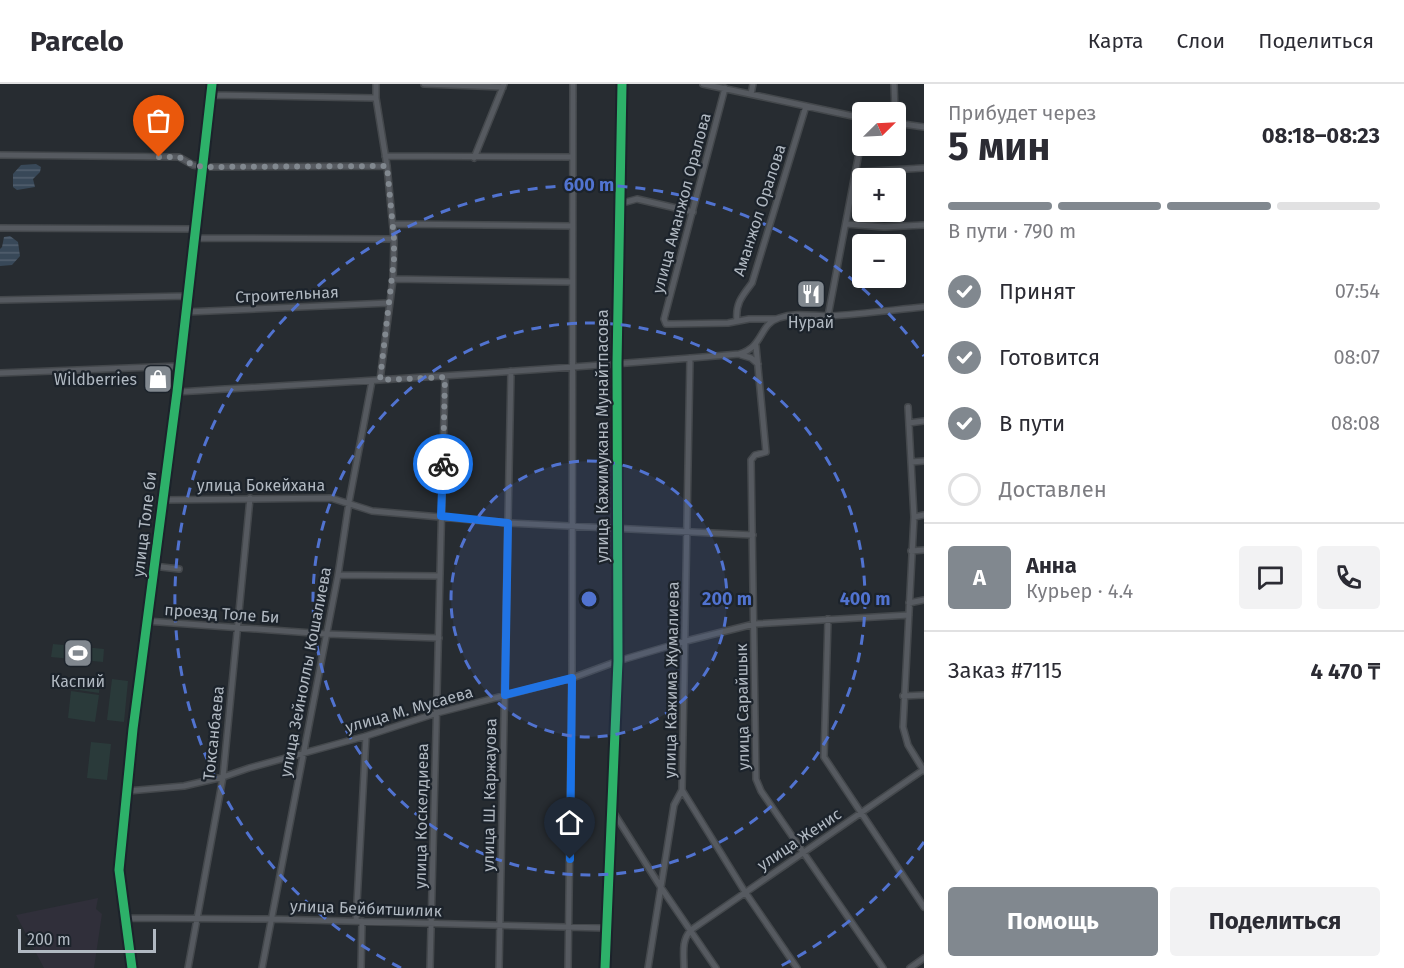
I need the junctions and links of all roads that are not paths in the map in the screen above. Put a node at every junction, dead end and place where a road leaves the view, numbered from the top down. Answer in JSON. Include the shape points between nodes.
{"nodes":[{"id":1,"x":212,"y":84,"type":"edge"},
{"id":2,"x":376,"y":84,"type":"edge"},
{"id":3,"x":424,"y":84,"type":"edge"},
{"id":4,"x":573,"y":84,"type":"edge"},
{"id":5,"x":622,"y":84,"type":"edge"},
{"id":6,"x":703,"y":84,"type":"edge"},
{"id":7,"x":753,"y":84,"type":"edge"},
{"id":8,"x":894,"y":84,"type":"edge"},
{"id":9,"x":503,"y":85,"type":"edge"},
{"id":10,"x":725,"y":88,"type":"junction"},
{"id":11,"x":751,"y":94,"type":"junction"},
{"id":12,"x":211,"y":95,"type":"junction"},
{"id":13,"x":376,"y":98,"type":"junction"},
{"id":14,"x":895,"y":102,"type":"edge"},
{"id":15,"x":806,"y":106,"type":"junction"},
{"id":16,"x":852,"y":116,"type":"edge"},
{"id":17,"x":906,"y":124,"type":"edge"},
{"id":18,"x":924,"y":127,"type":"edge"},
{"id":19,"x":0,"y":156,"type":"edge"},
{"id":20,"x":386,"y":156,"type":"junction"},
{"id":21,"x":572,"y":157,"type":"junction"},
{"id":22,"x":474,"y":158,"type":"junction"},
{"id":23,"x":387,"y":166,"type":"junction"},
{"id":24,"x":204,"y":167,"type":"junction"},
{"id":25,"x":924,"y":168,"type":"edge"},
{"id":26,"x":906,"y":169,"type":"edge"},
{"id":27,"x":852,"y":193,"type":"edge"},
{"id":28,"x":619,"y":204,"type":"junction"},
{"id":29,"x":693,"y":212,"type":"junction"},
{"id":30,"x":393,"y":224,"type":"junction"},
{"id":31,"x":846,"y":224,"type":"junction"},
{"id":32,"x":924,"y":225,"type":"edge"},
{"id":33,"x":571,"y":226,"type":"junction"},
{"id":34,"x":0,"y":228,"type":"edge"},
{"id":35,"x":196,"y":229,"type":"junction"},
{"id":36,"x":195,"y":238,"type":"junction"},
{"id":37,"x":394,"y":239,"type":"junction"},
{"id":38,"x":393,"y":279,"type":"junction"},
{"id":39,"x":571,"y":282,"type":"junction"},
{"id":40,"x":188,"y":296,"type":"junction"},
{"id":41,"x":0,"y":300,"type":"edge"},
{"id":42,"x":389,"y":303,"type":"junction"},
{"id":43,"x":924,"y":307,"type":"edge"},
{"id":44,"x":186,"y":312,"type":"junction"},
{"id":45,"x":828,"y":316,"type":"junction"},
{"id":46,"x":775,"y":319,"type":"junction"},
{"id":47,"x":737,"y":321,"type":"junction"},
{"id":48,"x":756,"y":346,"type":"junction"},
{"id":49,"x":739,"y":354,"type":"junction"},
{"id":50,"x":690,"y":358,"type":"junction"},
{"id":51,"x":617,"y":363,"type":"junction"},
{"id":52,"x":758,"y":364,"type":"junction"},
{"id":53,"x":180,"y":366,"type":"junction"},
{"id":54,"x":571,"y":366,"type":"junction"},
{"id":55,"x":511,"y":371,"type":"junction"},
{"id":56,"x":0,"y":373,"type":"edge"},
{"id":57,"x":445,"y":377,"type":"junction"},
{"id":58,"x":380,"y":380,"type":"junction"},
{"id":59,"x":372,"y":381,"type":"junction"},
{"id":60,"x":177,"y":392,"type":"junction"},
{"id":61,"x":908,"y":407,"type":"dead end"},
{"id":62,"x":924,"y":421,"type":"edge"},
{"id":63,"x":909,"y":423,"type":"junction"},
{"id":64,"x":924,"y":461,"type":"edge"},
{"id":65,"x":911,"y":462,"type":"junction"},
{"id":66,"x":250,"y":498,"type":"junction"},
{"id":67,"x":162,"y":500,"type":"junction"},
{"id":68,"x":349,"y":502,"type":"junction"},
{"id":69,"x":924,"y":515,"type":"edge"},
{"id":70,"x":441,"y":516,"type":"junction"},
{"id":71,"x":914,"y":517,"type":"junction"},
{"id":72,"x":508,"y":523,"type":"junction"},
{"id":73,"x":571,"y":526,"type":"junction"},
{"id":74,"x":616,"y":529,"type":"junction"},
{"id":75,"x":687,"y":532,"type":"junction"},
{"id":76,"x":753,"y":535,"type":"junction"},
{"id":77,"x":924,"y":550,"type":"edge"},
{"id":78,"x":911,"y":551,"type":"junction"},
{"id":79,"x":153,"y":566,"type":"junction"},
{"id":80,"x":179,"y":569,"type":"dead end"},
{"id":81,"x":338,"y":575,"type":"junction"},
{"id":82,"x":440,"y":576,"type":"junction"},
{"id":83,"x":924,"y":600,"type":"edge"},
{"id":84,"x":909,"y":603,"type":"junction"},
{"id":85,"x":909,"y":615,"type":"junction"},
{"id":86,"x":828,"y":619,"type":"junction"},
{"id":87,"x":146,"y":621,"type":"junction"},
{"id":88,"x":754,"y":624,"type":"junction"},
{"id":89,"x":237,"y":628,"type":"junction"},
{"id":90,"x":326,"y":634,"type":"junction"},
{"id":91,"x":439,"y":638,"type":"junction"},
{"id":92,"x":686,"y":641,"type":"junction"},
{"id":93,"x":618,"y":661,"type":"junction"},
{"id":94,"x":572,"y":678,"type":"junction"},
{"id":95,"x":505,"y":695,"type":"junction"},
{"id":96,"x":924,"y":695,"type":"edge"},
{"id":97,"x":903,"y":696,"type":"junction"},
{"id":98,"x":436,"y":713,"type":"junction"},
{"id":99,"x":366,"y":736,"type":"junction"},
{"id":100,"x":304,"y":753,"type":"junction"},
{"id":101,"x":924,"y":770,"type":"edge"},
{"id":102,"x":223,"y":777,"type":"junction"},
{"id":103,"x":682,"y":790,"type":"junction"},
{"id":104,"x":128,"y":792,"type":"junction"},
{"id":105,"x":611,"y":809,"type":"junction"},
{"id":106,"x":860,"y":814,"type":"junction"},
{"id":107,"x":803,"y":853,"type":"junction"},
{"id":108,"x":660,"y":886,"type":"junction"},
{"id":109,"x":746,"y":892,"type":"junction"},
{"id":110,"x":924,"y":907,"type":"edge"},
{"id":111,"x":127,"y":918,"type":"junction"},
{"id":112,"x":196,"y":918,"type":"junction"},
{"id":113,"x":271,"y":919,"type":"junction"},
{"id":114,"x":359,"y":921,"type":"junction"},
{"id":115,"x":432,"y":923,"type":"junction"},
{"id":116,"x":500,"y":925,"type":"junction"},
{"id":117,"x":569,"y":927,"type":"junction"},
{"id":118,"x":606,"y":928,"type":"junction"},
{"id":119,"x":691,"y":930,"type":"junction"},
{"id":120,"x":924,"y":958,"type":"edge"},
{"id":121,"x":132,"y":968,"type":"edge"},
{"id":122,"x":188,"y":968,"type":"edge"},
{"id":123,"x":262,"y":968,"type":"edge"},
{"id":124,"x":361,"y":968,"type":"edge"},
{"id":125,"x":430,"y":968,"type":"edge"},
{"id":126,"x":499,"y":968,"type":"edge"},
{"id":127,"x":568,"y":968,"type":"edge"},
{"id":128,"x":605,"y":968,"type":"edge"},
{"id":129,"x":648,"y":968,"type":"edge"},
{"id":130,"x":684,"y":968,"type":"edge"},
{"id":131,"x":716,"y":968,"type":"edge"},
{"id":132,"x":797,"y":968,"type":"edge"},
{"id":133,"x":882,"y":968,"type":"edge"},
{"id":134,"x":910,"y":968,"type":"edge"}],
"edges":[{"from":1,"to":12,"type":"street","name":"улица Толе би"},
{"from":2,"to":13,"type":"street"},
{"from":3,"to":9,"type":"street"},
{"from":4,"to":21,"type":"street","name":"улица Кажимукана Мунайтпасова"},
{"from":5,"to":28,"type":"street","name":"улица Кажимукана Мунайтпасова"},
{"from":6,"to":10,"type":"street"},
{"from":7,"to":11,"type":"street"},
{"from":8,"to":14,"type":"street"},
{"from":9,"to":22,"type":"street"},
{"from":10,"to":11,"type":"street"},
{"from":10,"to":29,"type":"street","name":"улица Аманжол Оралова"},
{"from":11,"to":15,"type":"street"},
{"from":12,"to":13,"type":"street"},
{"from":12,"to":24,"type":"street","name":"улица Толе би"},
{"from":13,"to":20,"type":"street"},
{"from":15,"to":16,"type":"street"},
{"from":15,"to":47,"type":"street","name":"Аманжол Оралова","via":[[752,283],[738,300]]},
{"from":17,"to":18,"type":"street"},
{"from":19,"to":24,"type":"street","via":[[179,157]]},
{"from":20,"to":22,"type":"street"},
{"from":20,"to":23,"type":"street"},
{"from":21,"to":22,"type":"street"},
{"from":21,"to":33,"type":"street","name":"улица Кажимукана Мунайтпасова"},
{"from":23,"to":24,"type":"street"},
{"from":23,"to":30,"type":"street"},
{"from":24,"to":35,"type":"street","name":"улица Толе би"},
{"from":25,"to":26,"type":"street"},
{"from":27,"to":31,"type":"street"},
{"from":28,"to":29,"type":"street","via":[[637,200]]},
{"from":28,"to":51,"type":"street","name":"улица Кажимукана Мунайтпасова"},
{"from":29,"to":47,"type":"street","name":"улица Аманжол Оралова","via":[[664,319],[666,324]]},
{"from":30,"to":33,"type":"street"},
{"from":30,"to":37,"type":"street"},
{"from":31,"to":32,"type":"street"},
{"from":31,"to":45,"type":"street"},
{"from":33,"to":39,"type":"street","name":"улица Кажимукана Мунайтпасова"},
{"from":34,"to":35,"type":"street"},
{"from":35,"to":36,"type":"street","name":"улица Толе би"},
{"from":36,"to":37,"type":"street"},
{"from":36,"to":40,"type":"street","name":"улица Толе би"},
{"from":37,"to":38,"type":"street"},
{"from":38,"to":39,"type":"street"},
{"from":38,"to":42,"type":"street"},
{"from":39,"to":54,"type":"street","name":"улица Кажимукана Мунайтпасова"},
{"from":40,"to":41,"type":"street"},
{"from":40,"to":44,"type":"street","name":"улица Толе би"},
{"from":42,"to":44,"type":"street","name":"Строительная"},
{"from":42,"to":58,"type":"street"},
{"from":43,"to":45,"type":"street"},
{"from":44,"to":53,"type":"street","name":"улица Толе би"},
{"from":45,"to":46,"type":"street","via":[[798,314]]},
{"from":46,"to":47,"type":"street"},
{"from":46,"to":48,"type":"street"},
{"from":48,"to":49,"type":"street"},
{"from":48,"to":52,"type":"street"},
{"from":49,"to":50,"type":"street"},
{"from":49,"to":52,"type":"street"},
{"from":50,"to":51,"type":"street"},
{"from":50,"to":75,"type":"street","name":"улица Кажима Жумалиева"},
{"from":51,"to":54,"type":"street"},
{"from":51,"to":74,"type":"street","name":"улица Кажимукана Мунайтпасова"},
{"from":52,"to":76,"type":"street","name":"улица Сарайшык","via":[[766,452],[752,460]]},
{"from":53,"to":56,"type":"street"},
{"from":53,"to":60,"type":"street","name":"улица Толе би"},
{"from":54,"to":55,"type":"street"},
{"from":54,"to":73,"type":"street","name":"улица Кажимукана Мунайтпасова"},
{"from":55,"to":57,"type":"street"},
{"from":55,"to":72,"type":"street","name":"улица Ш. Каржауова"},
{"from":57,"to":58,"type":"street"},
{"from":57,"to":70,"type":"street","name":"улица Коскелдиева"},
{"from":58,"to":59,"type":"street"},
{"from":59,"to":60,"type":"street"},
{"from":59,"to":68,"type":"street","name":"улица Зейноллы Кошалиева"},
{"from":60,"to":67,"type":"street","name":"улица Толе би"},
{"from":61,"to":63,"type":"street"},
{"from":62,"to":63,"type":"street"},
{"from":63,"to":65,"type":"street"},
{"from":64,"to":65,"type":"street"},
{"from":65,"to":71,"type":"street"},
{"from":66,"to":67,"type":"street","name":"улица Бокейхана"},
{"from":66,"to":68,"type":"street","name":"улица Бокейхана","via":[[331,498]]},
{"from":66,"to":89,"type":"street","name":"Токсанбаева"},
{"from":67,"to":79,"type":"street","name":"улица Толе би"},
{"from":68,"to":70,"type":"street","name":"улица Бокейхана","via":[[372,511]]},
{"from":68,"to":81,"type":"street","name":"улица Зейноллы Кошалиева"},
{"from":69,"to":71,"type":"street"},
{"from":70,"to":72,"type":"street","name":"улица Бокейхана"},
{"from":70,"to":82,"type":"street","name":"улица Коскелдиева"},
{"from":71,"to":78,"type":"street"},
{"from":72,"to":73,"type":"street","name":"улица Бокейхана"},
{"from":72,"to":95,"type":"street","name":"улица Ш. Каржауова"},
{"from":73,"to":74,"type":"street","name":"улица Бокейхана"},
{"from":73,"to":94,"type":"street","name":"улица Кажимукана Мунайтпасова"},
{"from":74,"to":75,"type":"street","name":"улица Бокейхана"},
{"from":74,"to":93,"type":"street","name":"улица Кажимукана Мунайтпасова"},
{"from":75,"to":76,"type":"street","name":"улица Бокейхана"},
{"from":75,"to":92,"type":"street","name":"улица Кажима Жумалиева"},
{"from":76,"to":88,"type":"street","name":"улица Сарайшык"},
{"from":77,"to":78,"type":"street"},
{"from":78,"to":84,"type":"street"},
{"from":79,"to":80,"type":"street"},
{"from":79,"to":87,"type":"street","name":"улица Толе би"},
{"from":81,"to":82,"type":"street"},
{"from":81,"to":90,"type":"street","name":"улица Зейноллы Кошалиева"},
{"from":82,"to":91,"type":"street","name":"улица Коскелдиева"},
{"from":83,"to":84,"type":"street"},
{"from":84,"to":85,"type":"street"},
{"from":85,"to":86,"type":"street","name":"улица М. Мусаева"},
{"from":85,"to":97,"type":"street"},
{"from":86,"to":88,"type":"street","name":"улица М. Мусаева"},
{"from":86,"to":106,"type":"street","via":[[824,757]]},
{"from":87,"to":89,"type":"street","name":"проезд Толе Би"},
{"from":87,"to":104,"type":"street","name":"улица Толе би"},
{"from":88,"to":92,"type":"street","name":"улица М. Мусаева"},
{"from":88,"to":107,"type":"street","name":"улица Сарайшык","via":[[756,779]]},
{"from":89,"to":90,"type":"street","name":"проезд Толе Би"},
{"from":89,"to":102,"type":"street","name":"Токсанбаева"},
{"from":90,"to":91,"type":"street","name":"проезд Толе Би"},
{"from":90,"to":100,"type":"street","name":"улица Зейноллы Кошалиева"},
{"from":91,"to":98,"type":"street","name":"улица Коскелдиева"},
{"from":92,"to":93,"type":"street","name":"улица М. Мусаева"},
{"from":92,"to":103,"type":"street","name":"улица Кажима Жумалиева"},
{"from":93,"to":94,"type":"street","name":"улица М. Мусаева"},
{"from":93,"to":105,"type":"street","name":"улица Кажимукана Мунайтпасова"},
{"from":94,"to":95,"type":"street","name":"улица М. Мусаева"},
{"from":94,"to":117,"type":"street","name":"улица Кажимукана Мунайтпасова"},
{"from":95,"to":98,"type":"street","name":"улица М. Мусаева"},
{"from":95,"to":116,"type":"street","name":"улица Ш. Каржауова"},
{"from":96,"to":97,"type":"street"},
{"from":97,"to":101,"type":"street","via":[[903,727],[908,745]]},
{"from":98,"to":99,"type":"street","name":"улица М. Мусаева"},
{"from":98,"to":115,"type":"street","name":"улица Коскелдиева"},
{"from":99,"to":100,"type":"street","name":"улица М. Мусаева"},
{"from":99,"to":114,"type":"street"},
{"from":100,"to":102,"type":"street","name":"улица М. Мусаева"},
{"from":100,"to":113,"type":"street","name":"улица Зейноллы Кошалиева"},
{"from":101,"to":106,"type":"street","name":"улица Женис"},
{"from":102,"to":104,"type":"street","name":"улица М. Мусаева"},
{"from":102,"to":112,"type":"street","name":"Токсанбаева"},
{"from":103,"to":108,"type":"street","via":[[674,805]]},
{"from":103,"to":109,"type":"street","name":"улица Кажима Жумалиева"},
{"from":104,"to":111,"type":"street","name":"улица Толе би","via":[[119,870]]},
{"from":105,"to":108,"type":"street"},
{"from":105,"to":118,"type":"street","name":"улица Кажимукана Мунайтпасова"},
{"from":106,"to":107,"type":"street","name":"улица Женис"},
{"from":106,"to":110,"type":"street"},
{"from":107,"to":109,"type":"street","name":"улица Женис"},
{"from":107,"to":133,"type":"street","name":"улица Сарайшык"},
{"from":108,"to":119,"type":"street"},
{"from":108,"to":129,"type":"street"},
{"from":109,"to":119,"type":"street","name":"улица Женис"},
{"from":109,"to":132,"type":"street","name":"улица Кажима Жумалиева"},
{"from":111,"to":112,"type":"street","name":"улица Бейбитшилик"},
{"from":111,"to":121,"type":"street","name":"улица Толе би"},
{"from":112,"to":113,"type":"street","name":"улица Бейбитшилик"},
{"from":112,"to":122,"type":"street","name":"Токсанбаева"},
{"from":113,"to":114,"type":"street","name":"улица Бейбитшилик"},
{"from":113,"to":123,"type":"street","name":"улица Зейноллы Кошалиева"},
{"from":114,"to":115,"type":"street","name":"улица Бейбитшилик"},
{"from":114,"to":124,"type":"street"},
{"from":115,"to":116,"type":"street","name":"улица Бейбитшилик"},
{"from":115,"to":125,"type":"street","name":"улица Коскелдиева"},
{"from":116,"to":117,"type":"street","name":"улица Бейбитшилик"},
{"from":116,"to":126,"type":"street","name":"улица Ш. Каржауова"},
{"from":117,"to":118,"type":"street","name":"улица Бейбитшилик"},
{"from":117,"to":127,"type":"street","name":"улица Кажимукана Мунайтпасова"},
{"from":118,"to":128,"type":"street","name":"улица Кажимукана Мунайтпасова"},
{"from":119,"to":130,"type":"street","via":[[686,935]]},
{"from":119,"to":131,"type":"street"},
{"from":120,"to":134,"type":"street"}]}
